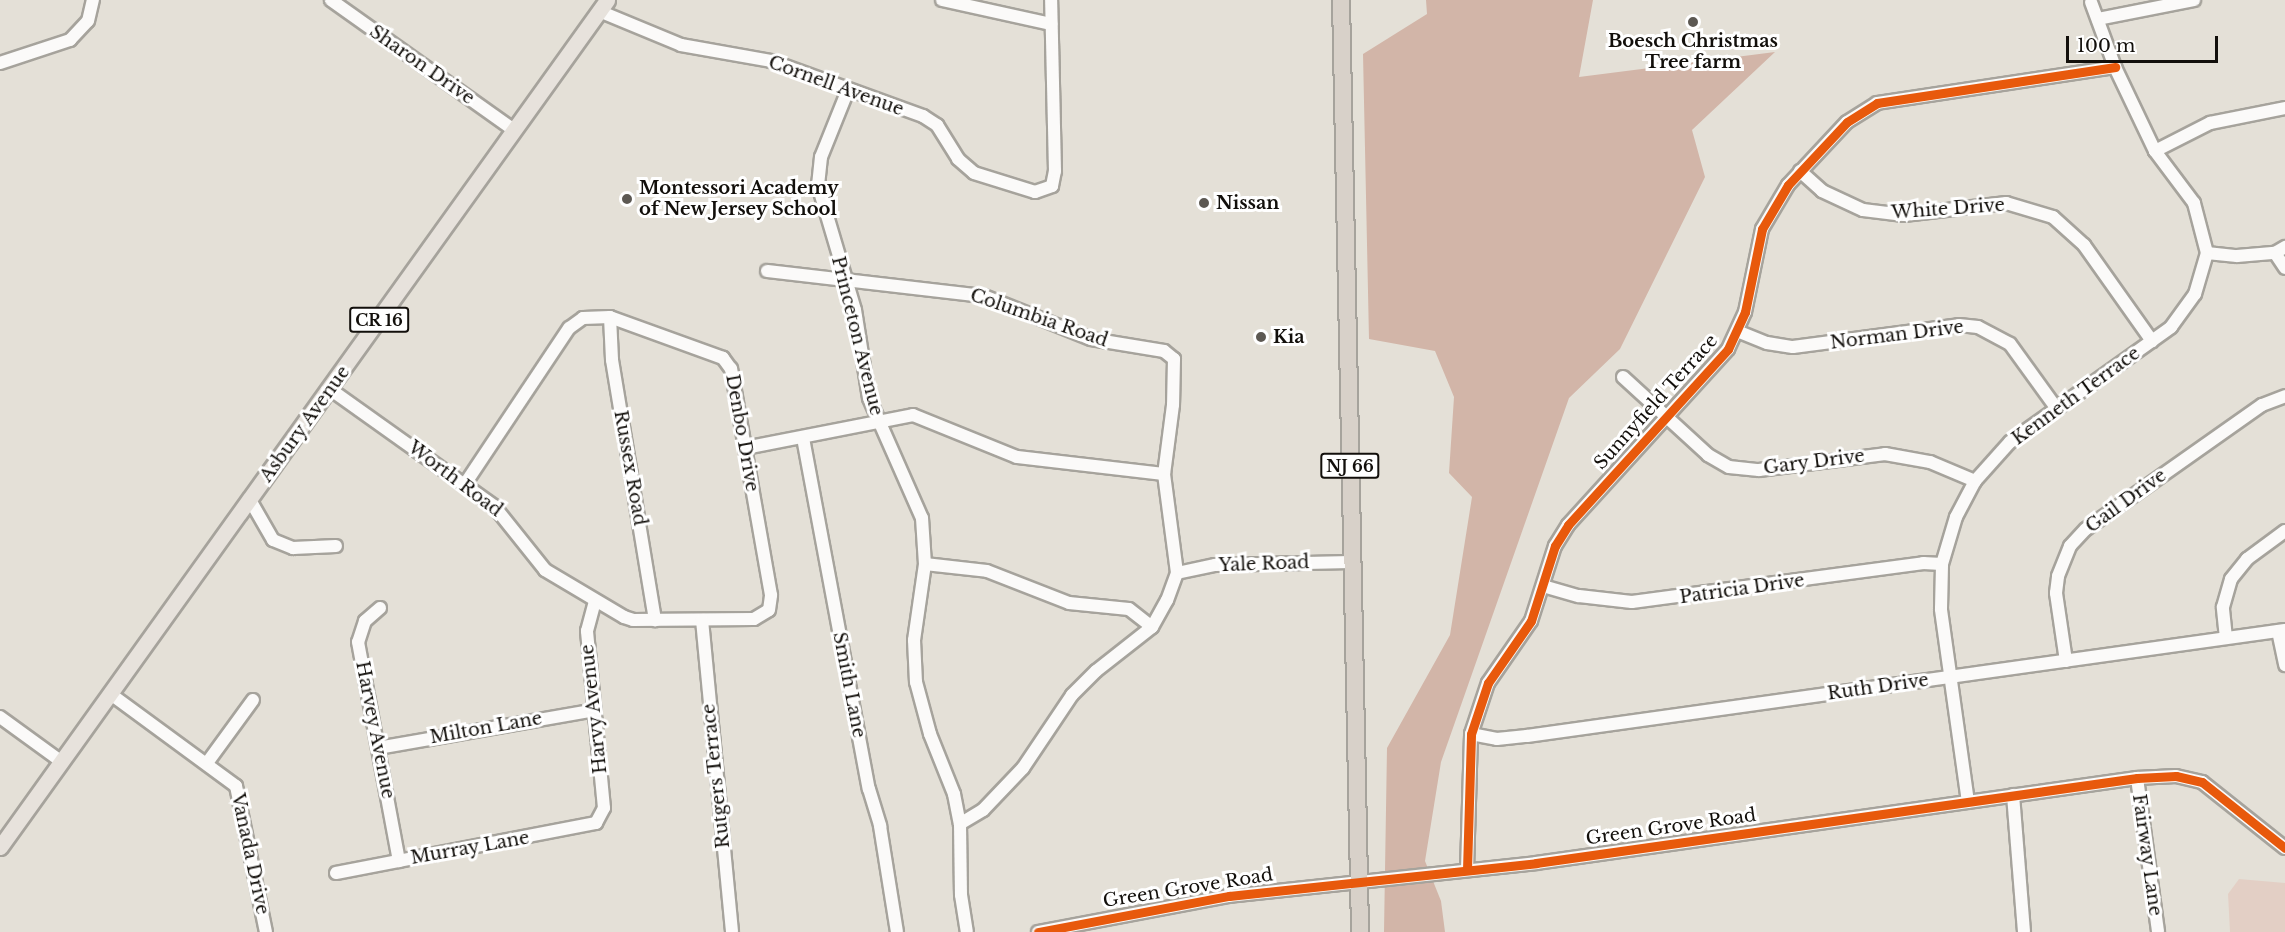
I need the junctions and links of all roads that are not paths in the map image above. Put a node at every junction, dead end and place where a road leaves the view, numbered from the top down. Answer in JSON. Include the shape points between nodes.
{"nodes":[{"id":1,"x":93,"y":0,"type":"edge"},
{"id":2,"x":331,"y":0,"type":"edge"},
{"id":3,"x":942,"y":0,"type":"edge"},
{"id":4,"x":1051,"y":0,"type":"edge"},
{"id":5,"x":1341,"y":0,"type":"edge"},
{"id":6,"x":2194,"y":0,"type":"edge"},
{"id":7,"x":2091,"y":2,"type":"dead end"},
{"id":8,"x":2175,"y":2,"type":"edge"},
{"id":9,"x":603,"y":6,"type":"edge"},
{"id":10,"x":2098,"y":19,"type":"junction"},
{"id":11,"x":1051,"y":24,"type":"junction"},
{"id":12,"x":0,"y":63,"type":"edge"},
{"id":13,"x":2115,"y":67,"type":"junction"},
{"id":14,"x":848,"y":90,"type":"junction"},
{"id":15,"x":2285,"y":108,"type":"edge"},
{"id":16,"x":514,"y":130,"type":"junction"},
{"id":17,"x":2155,"y":151,"type":"junction"},
{"id":18,"x":1800,"y":171,"type":"junction"},
{"id":19,"x":2280,"y":250,"type":"edge"},
{"id":20,"x":2207,"y":253,"type":"junction"},
{"id":21,"x":2285,"y":268,"type":"edge"},
{"id":22,"x":767,"y":271,"type":"dead end"},
{"id":23,"x":845,"y":283,"type":"junction"},
{"id":24,"x":610,"y":316,"type":"junction"},
{"id":25,"x":1737,"y":331,"type":"junction"},
{"id":26,"x":2152,"y":341,"type":"junction"},
{"id":27,"x":1623,"y":376,"type":"dead end"},
{"id":28,"x":330,"y":389,"type":"junction"},
{"id":29,"x":2285,"y":396,"type":"edge"},
{"id":30,"x":2057,"y":409,"type":"junction"},
{"id":31,"x":1667,"y":417,"type":"junction"},
{"id":32,"x":880,"y":423,"type":"junction"},
{"id":33,"x":803,"y":438,"type":"junction"},
{"id":34,"x":745,"y":448,"type":"junction"},
{"id":35,"x":1164,"y":474,"type":"junction"},
{"id":36,"x":1975,"y":481,"type":"junction"},
{"id":37,"x":465,"y":484,"type":"junction"},
{"id":38,"x":250,"y":500,"type":"junction"},
{"id":39,"x":2285,"y":531,"type":"edge"},
{"id":40,"x":336,"y":546,"type":"dead end"},
{"id":41,"x":1352,"y":562,"type":"junction"},
{"id":42,"x":925,"y":564,"type":"junction"},
{"id":43,"x":1942,"y":564,"type":"junction"},
{"id":44,"x":1177,"y":573,"type":"junction"},
{"id":45,"x":1543,"y":586,"type":"junction"},
{"id":46,"x":595,"y":602,"type":"junction"},
{"id":47,"x":380,"y":608,"type":"dead end"},
{"id":48,"x":769,"y":610,"type":"joint"},
{"id":49,"x":655,"y":620,"type":"junction"},
{"id":50,"x":702,"y":620,"type":"junction"},
{"id":51,"x":1152,"y":627,"type":"junction"},
{"id":52,"x":2281,"y":630,"type":"edge"},
{"id":53,"x":2226,"y":638,"type":"junction"},
{"id":54,"x":2066,"y":661,"type":"junction"},
{"id":55,"x":2285,"y":665,"type":"edge"},
{"id":56,"x":1950,"y":676,"type":"junction"},
{"id":57,"x":112,"y":695,"type":"junction"},
{"id":58,"x":253,"y":700,"type":"dead end"},
{"id":59,"x":595,"y":710,"type":"junction"},
{"id":60,"x":0,"y":717,"type":"edge"},
{"id":61,"x":1471,"y":734,"type":"junction"},
{"id":62,"x":378,"y":748,"type":"junction"},
{"id":63,"x":62,"y":762,"type":"junction"},
{"id":64,"x":207,"y":763,"type":"junction"},
{"id":65,"x":2137,"y":778,"type":"junction"},
{"id":66,"x":2013,"y":795,"type":"junction"},
{"id":67,"x":1968,"y":802,"type":"junction"},
{"id":68,"x":600,"y":818,"type":"joint"},
{"id":69,"x":960,"y":824,"type":"junction"},
{"id":70,"x":0,"y":846,"type":"edge"},
{"id":71,"x":2285,"y":848,"type":"edge"},
{"id":72,"x":399,"y":861,"type":"junction"},
{"id":73,"x":1467,"y":870,"type":"junction"},
{"id":74,"x":336,"y":873,"type":"dead end"},
{"id":75,"x":1360,"y":880,"type":"junction"},
{"id":76,"x":266,"y":932,"type":"edge"},
{"id":77,"x":732,"y":932,"type":"edge"},
{"id":78,"x":897,"y":932,"type":"edge"},
{"id":79,"x":967,"y":932,"type":"edge"},
{"id":80,"x":1038,"y":932,"type":"edge"},
{"id":81,"x":1360,"y":932,"type":"edge"},
{"id":82,"x":2024,"y":932,"type":"edge"},
{"id":83,"x":2158,"y":932,"type":"edge"}],
"edges":[{"from":1,"to":12,"type":"street","via":[[88,21],[70,40]]},
{"from":2,"to":16,"type":"street","name":"Sharon Drive"},
{"from":3,"to":11,"type":"street"},
{"from":4,"to":11,"type":"street"},
{"from":5,"to":41,"type":"highway","number":"NJ 66"},
{"from":6,"to":8,"type":"street"},
{"from":7,"to":10,"type":"street"},
{"from":8,"to":10,"type":"street"},
{"from":9,"to":14,"type":"street","name":"Cornell Avenue","via":[[681,45],[771,61]]},
{"from":9,"to":16,"type":"main road","name":"Asbury Avenue","number":"CR 16"},
{"from":10,"to":13,"type":"street"},
{"from":11,"to":14,"type":"street","name":"Cornell Avenue","via":[[1055,171],[1050,188],[1035,192],[974,173],[958,159],[931,120]]},
{"from":13,"to":17,"type":"street"},
{"from":13,"to":18,"type":"street","name":"Sunnyfield Terrace","via":[[1877,103],[1847,122]]},
{"from":14,"to":23,"type":"street","name":"Princeton Avenue","via":[[821,157],[818,178]]},
{"from":15,"to":17,"type":"street","via":[[2210,123]]},
{"from":16,"to":28,"type":"main road","name":"Asbury Avenue","number":"CR 16"},
{"from":17,"to":20,"type":"street","via":[[2194,203]]},
{"from":18,"to":25,"type":"street","name":"Sunnyfield Terrace","via":[[1778,199],[1762,229],[1745,312]]},
{"from":18,"to":26,"type":"street","name":"White Drive","via":[[1841,202],[1872,212],[1904,215],[2006,203],[2053,217],[2084,245]]},
{"from":19,"to":20,"type":"street"},
{"from":19,"to":21,"type":"street"},
{"from":20,"to":26,"type":"street","name":"Kenneth Terrace","via":[[2191,302],[2171,327]]},
{"from":22,"to":23,"type":"street","name":"Columbia Road"},
{"from":23,"to":32,"type":"street","name":"Princeton Avenue","via":[[860,332],[869,398]]},
{"from":23,"to":35,"type":"street","name":"Columbia Road","via":[[871,281],[984,296],[1091,339],[1168,354],[1174,359],[1174,380]]},
{"from":24,"to":34,"type":"street","name":"Denbo Drive","via":[[728,363]]},
{"from":24,"to":37,"type":"street","name":"Denbo Drive","via":[[583,318],[569,328]]},
{"from":24,"to":49,"type":"street","name":"Russex Road","via":[[612,360]]},
{"from":25,"to":30,"type":"street","name":"Norman Drive","via":[[1767,343],[1793,347],[1959,325],[1978,327],[2010,344]]},
{"from":25,"to":31,"type":"street","name":"Sunnyfield Terrace","via":[[1715,365]]},
{"from":26,"to":30,"type":"street","name":"Kenneth Terrace"},
{"from":27,"to":31,"type":"street","name":"Sunnyfield Terrace"},
{"from":28,"to":37,"type":"street","name":"Worth Road"},
{"from":28,"to":38,"type":"main road","name":"Asbury Avenue","number":"CR 16"},
{"from":29,"to":54,"type":"street","name":"Gail Drive","via":[[2262,405],[2086,529],[2070,546],[2056,593]]},
{"from":30,"to":36,"type":"street","name":"Kenneth Terrace","via":[[2010,442]]},
{"from":31,"to":36,"type":"street","name":"Gary Drive","via":[[1708,455],[1734,468],[1760,470],[1885,454],[1930,462]]},
{"from":31,"to":45,"type":"street","name":"Sunnyfield Terrace","via":[[1568,525],[1555,546]]},
{"from":32,"to":33,"type":"street"},
{"from":32,"to":35,"type":"street","via":[[913,415],[1017,457]]},
{"from":32,"to":42,"type":"street","name":"Princeton Avenue","via":[[918,508]]},
{"from":33,"to":34,"type":"street"},
{"from":33,"to":78,"type":"street","name":"Smith Lane","via":[[867,780],[880,826]]},
{"from":34,"to":48,"type":"street","name":"Denbo Drive","via":[[771,595]]},
{"from":35,"to":44,"type":"street"},
{"from":36,"to":43,"type":"street","name":"Kenneth Terrace","via":[[1956,517]]},
{"from":37,"to":46,"type":"street","name":"Worth Road","via":[[501,512],[545,570]]},
{"from":38,"to":40,"type":"street","via":[[273,540],[293,548]]},
{"from":38,"to":57,"type":"main road","name":"Asbury Avenue","number":"CR 16"},
{"from":39,"to":53,"type":"street","via":[[2247,559],[2230,579],[2223,607]]},
{"from":41,"to":44,"type":"street","name":"Yale Road","via":[[1215,565]]},
{"from":41,"to":75,"type":"highway","number":"NJ 66"},
{"from":42,"to":51,"type":"street","via":[[987,571],[1069,603],[1129,609]]},
{"from":42,"to":69,"type":"street","name":"Princeton Avenue","via":[[915,640],[916,682],[930,734],[954,794]]},
{"from":43,"to":45,"type":"street","name":"Patricia Drive","via":[[1923,563],[1632,602],[1579,597]]},
{"from":43,"to":56,"type":"street","name":"Kenneth Terrace","via":[[1941,609]]},
{"from":44,"to":51,"type":"street"},
{"from":45,"to":61,"type":"street","name":"Sunnyfield Terrace","via":[[1531,621],[1488,683]]},
{"from":46,"to":49,"type":"street","name":"Worth Road","via":[[633,620]]},
{"from":46,"to":59,"type":"street","name":"Harvy Avenue","via":[[587,631]]},
{"from":47,"to":62,"type":"street","name":"Harvey Avenue","via":[[365,621],[358,642]]},
{"from":48,"to":50,"type":"street","name":"Worth Road","via":[[754,619]]},
{"from":49,"to":50,"type":"street","name":"Worth Road"},
{"from":50,"to":77,"type":"street","name":"Rutgers Terrace"},
{"from":51,"to":69,"type":"street","via":[[1083,683],[1023,768],[983,810]]},
{"from":52,"to":53,"type":"street","name":"Ruth Drive"},
{"from":52,"to":55,"type":"street"},
{"from":53,"to":54,"type":"street","name":"Ruth Drive"},
{"from":54,"to":56,"type":"street","name":"Ruth Drive"},
{"from":56,"to":61,"type":"street","name":"Ruth Drive","via":[[1527,736],[1497,739]]},
{"from":56,"to":67,"type":"street","name":"Kenneth Terrace"},
{"from":57,"to":63,"type":"main road","name":"Asbury Avenue","number":"CR 16"},
{"from":57,"to":64,"type":"street","name":"Vanada Drive"},
{"from":58,"to":64,"type":"street"},
{"from":59,"to":62,"type":"street","name":"Milton Lane"},
{"from":59,"to":68,"type":"street","name":"Harvy Avenue","via":[[604,808]]},
{"from":60,"to":63,"type":"street"},
{"from":61,"to":73,"type":"street","name":"Sunnyfield Terrace"},
{"from":62,"to":72,"type":"street","name":"Harvey Avenue"},
{"from":63,"to":70,"type":"main road","name":"Asbury Avenue","number":"CR 16"},
{"from":64,"to":76,"type":"street","name":"Vanada Drive","via":[[231,781],[240,794]]},
{"from":65,"to":66,"type":"street","name":"Green Grove Road"},
{"from":65,"to":71,"type":"street","name":"Green Grove Road","via":[[2176,776],[2202,782],[2230,800]]},
{"from":65,"to":83,"type":"street","name":"Fairway Lane"},
{"from":66,"to":67,"type":"street","name":"Green Grove Road"},
{"from":66,"to":82,"type":"street"},
{"from":67,"to":73,"type":"street","name":"Green Grove Road"},
{"from":68,"to":72,"type":"street","name":"Murray Lane","via":[[577,829]]},
{"from":69,"to":79,"type":"street","name":"Princeton Avenue","via":[[961,895]]},
{"from":72,"to":74,"type":"street","name":"Murray Lane"},
{"from":73,"to":75,"type":"street","name":"Green Grove Road"},
{"from":75,"to":80,"type":"street","name":"Green Grove Road","via":[[1229,896]]},
{"from":75,"to":81,"type":"highway","number":"NJ 66"}]}
